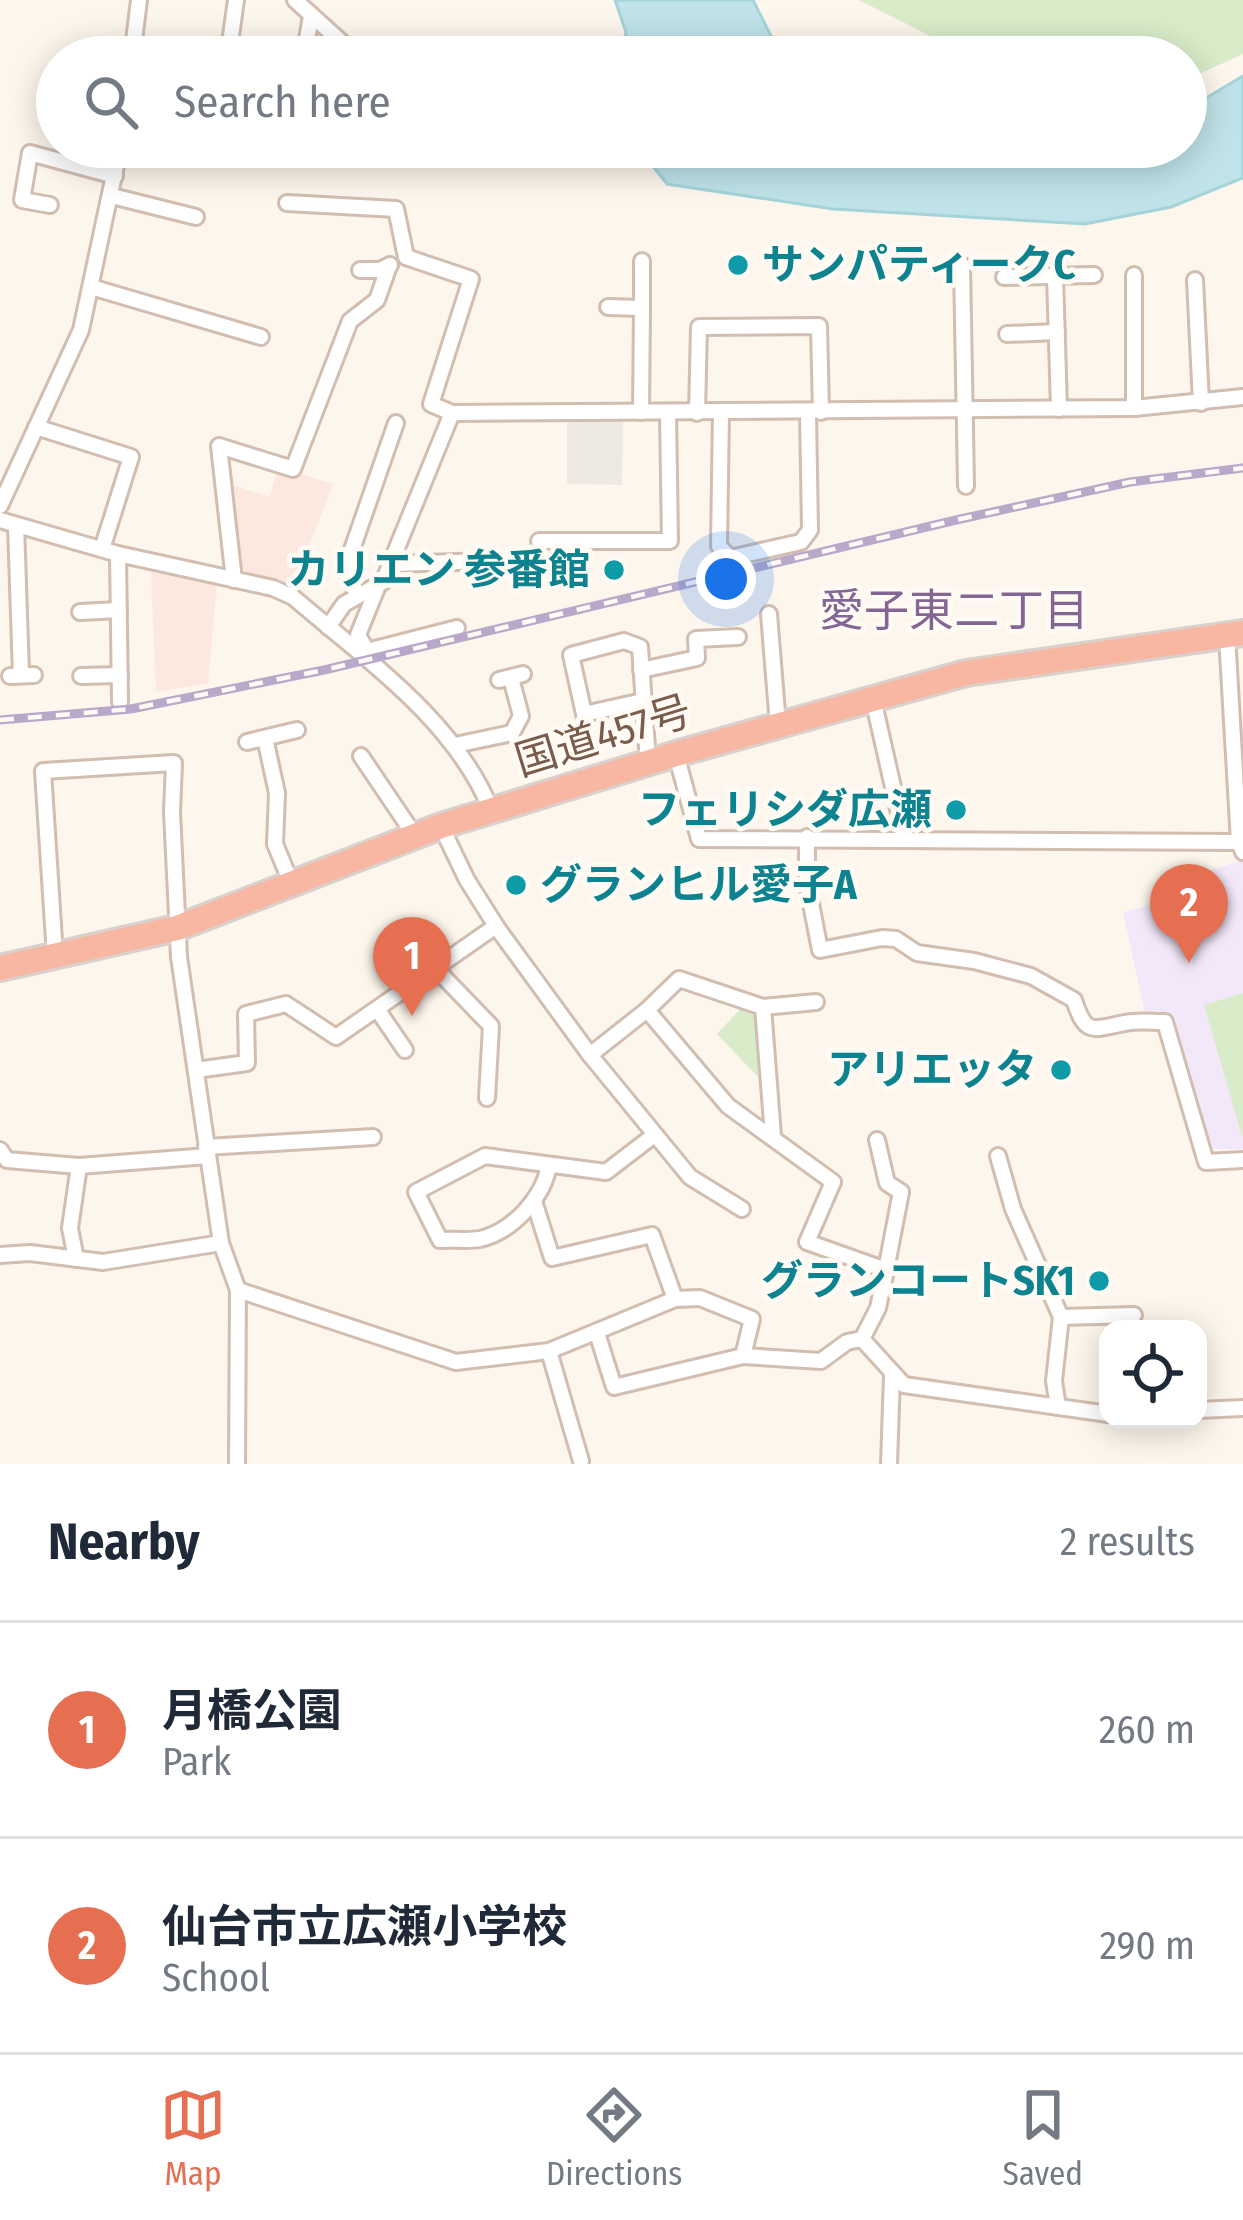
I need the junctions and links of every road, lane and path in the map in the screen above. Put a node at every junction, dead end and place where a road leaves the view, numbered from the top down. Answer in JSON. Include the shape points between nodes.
{"nodes":[{"id":1,"x":140,"y":0,"type":"edge"},
{"id":2,"x":236,"y":0,"type":"edge"},
{"id":3,"x":295,"y":0,"type":"edge"},
{"id":4,"x":311,"y":16,"type":"junction"},
{"id":5,"x":135,"y":36,"type":"edge"},
{"id":6,"x":231,"y":36,"type":"edge"},
{"id":7,"x":308,"y":36,"type":"edge"},
{"id":8,"x":334,"y":36,"type":"edge"},
{"id":9,"x":36,"y":155,"type":"edge"},
{"id":10,"x":85,"y":168,"type":"edge"},
{"id":11,"x":116,"y":168,"type":"edge"},
{"id":12,"x":115,"y":176,"type":"junction"},
{"id":13,"x":112,"y":196,"type":"junction"},
{"id":14,"x":286,"y":203,"type":"dead end"},
{"id":15,"x":50,"y":205,"type":"dead end"},
{"id":16,"x":196,"y":217,"type":"dead end"},
{"id":17,"x":406,"y":257,"type":"junction"},
{"id":18,"x":642,"y":261,"type":"dead end"},
{"id":19,"x":962,"y":265,"type":"dead end"},
{"id":20,"x":389,"y":266,"type":"junction"},
{"id":21,"x":360,"y":270,"type":"dead end"},
{"id":22,"x":1094,"y":275,"type":"dead end"},
{"id":23,"x":1134,"y":275,"type":"dead end"},
{"id":24,"x":1055,"y":276,"type":"junction"},
{"id":25,"x":1004,"y":277,"type":"dead end"},
{"id":26,"x":1196,"y":280,"type":"dead end"},
{"id":27,"x":91,"y":287,"type":"junction"},
{"id":28,"x":608,"y":307,"type":"dead end"},
{"id":29,"x":642,"y":308,"type":"junction"},
{"id":30,"x":1057,"y":332,"type":"junction"},
{"id":31,"x":1007,"y":334,"type":"dead end"},
{"id":32,"x":261,"y":337,"type":"dead end"},
{"id":33,"x":1243,"y":397,"type":"edge"},
{"id":34,"x":1201,"y":403,"type":"junction"},
{"id":35,"x":1059,"y":409,"type":"junction"},
{"id":36,"x":1134,"y":409,"type":"junction"},
{"id":37,"x":964,"y":411,"type":"junction"},
{"id":38,"x":452,"y":412,"type":"junction"},
{"id":39,"x":641,"y":412,"type":"junction"},
{"id":40,"x":721,"y":412,"type":"junction"},
{"id":41,"x":814,"y":412,"type":"junction"},
{"id":42,"x":668,"y":413,"type":"junction"},
{"id":43,"x":698,"y":413,"type":"junction"},
{"id":44,"x":395,"y":424,"type":"dead end"},
{"id":45,"x":36,"y":427,"type":"junction"},
{"id":46,"x":966,"y":486,"type":"dead end"},
{"id":47,"x":0,"y":506,"type":"edge"},
{"id":48,"x":8,"y":523,"type":"edge"},
{"id":49,"x":539,"y":541,"type":"dead end"},
{"id":50,"x":110,"y":552,"type":"junction"},
{"id":51,"x":489,"y":561,"type":"dead end"},
{"id":52,"x":393,"y":564,"type":"junction"},
{"id":53,"x":234,"y":580,"type":"junction"},
{"id":54,"x":377,"y":588,"type":"junction"},
{"id":55,"x":357,"y":594,"type":"junction"},
{"id":56,"x":119,"y":610,"type":"junction"},
{"id":57,"x":80,"y":612,"type":"dead end"},
{"id":58,"x":769,"y":614,"type":"dead end"},
{"id":59,"x":328,"y":627,"type":"junction"},
{"id":60,"x":457,"y":628,"type":"dead end"},
{"id":61,"x":1235,"y":634,"type":"edge"},
{"id":62,"x":737,"y":637,"type":"dead end"},
{"id":63,"x":641,"y":670,"type":"junction"},
{"id":64,"x":22,"y":675,"type":"dead end"},
{"id":65,"x":120,"y":675,"type":"junction"},
{"id":66,"x":81,"y":676,"type":"dead end"},
{"id":67,"x":511,"y":677,"type":"dead end"},
{"id":68,"x":874,"y":699,"type":"junction"},
{"id":69,"x":644,"y":701,"type":"junction"},
{"id":70,"x":120,"y":702,"type":"dead end"},
{"id":71,"x":778,"y":725,"type":"junction"},
{"id":72,"x":297,"y":730,"type":"dead end"},
{"id":73,"x":265,"y":738,"type":"junction"},
{"id":74,"x":247,"y":742,"type":"dead end"},
{"id":75,"x":455,"y":745,"type":"junction"},
{"id":76,"x":676,"y":754,"type":"junction"},
{"id":77,"x":362,"y":756,"type":"dead end"},
{"id":78,"x":648,"y":762,"type":"junction"},
{"id":79,"x":1240,"y":780,"type":"edge"},
{"id":80,"x":491,"y":810,"type":"junction"},
{"id":81,"x":441,"y":826,"type":"junction"},
{"id":82,"x":415,"y":836,"type":"junction"},
{"id":83,"x":807,"y":837,"type":"junction"},
{"id":84,"x":905,"y":840,"type":"junction"},
{"id":85,"x":1241,"y":847,"type":"edge"},
{"id":86,"x":292,"y":885,"type":"junction"},
{"id":87,"x":496,"y":926,"type":"junction"},
{"id":88,"x":177,"y":928,"type":"junction"},
{"id":89,"x":55,"y":956,"type":"junction"},
{"id":90,"x":0,"y":968,"type":"edge"},
{"id":91,"x":435,"y":968,"type":"junction"},
{"id":92,"x":816,"y":1001,"type":"dead end"},
{"id":93,"x":763,"y":1007,"type":"junction"},
{"id":94,"x":376,"y":1009,"type":"junction"},
{"id":95,"x":647,"y":1010,"type":"junction"},
{"id":96,"x":405,"y":1050,"type":"dead end"},
{"id":97,"x":590,"y":1055,"type":"junction"},
{"id":98,"x":196,"y":1070,"type":"junction"},
{"id":99,"x":487,"y":1098,"type":"dead end"},
{"id":100,"x":653,"y":1136,"type":"junction"},
{"id":101,"x":773,"y":1136,"type":"junction"},
{"id":102,"x":373,"y":1137,"type":"dead end"},
{"id":103,"x":877,"y":1140,"type":"dead end"},
{"id":104,"x":0,"y":1150,"type":"edge"},
{"id":105,"x":207,"y":1152,"type":"junction"},
{"id":106,"x":998,"y":1156,"type":"dead end"},
{"id":107,"x":1243,"y":1160,"type":"edge"},
{"id":108,"x":549,"y":1165,"type":"junction"},
{"id":109,"x":79,"y":1166,"type":"junction"},
{"id":110,"x":534,"y":1201,"type":"junction"},
{"id":111,"x":742,"y":1209,"type":"dead end"},
{"id":112,"x":221,"y":1243,"type":"junction"},
{"id":113,"x":0,"y":1256,"type":"edge"},
{"id":114,"x":76,"y":1259,"type":"junction"},
{"id":115,"x":886,"y":1270,"type":"junction"},
{"id":116,"x":238,"y":1290,"type":"junction"},
{"id":117,"x":676,"y":1299,"type":"junction"},
{"id":118,"x":1134,"y":1315,"type":"dead end"},
{"id":119,"x":1060,"y":1317,"type":"junction"},
{"id":120,"x":596,"y":1333,"type":"junction"},
{"id":121,"x":862,"y":1339,"type":"junction"},
{"id":122,"x":549,"y":1351,"type":"junction"},
{"id":123,"x":743,"y":1356,"type":"junction"},
{"id":124,"x":892,"y":1376,"type":"junction"},
{"id":125,"x":1058,"y":1407,"type":"junction"},
{"id":126,"x":1243,"y":1408,"type":"edge"},
{"id":127,"x":1207,"y":1410,"type":"edge"},
{"id":128,"x":1099,"y":1413,"type":"edge"},
{"id":129,"x":580,"y":1461,"type":"edge"},
{"id":130,"x":236,"y":1464,"type":"edge"},
{"id":131,"x":889,"y":1464,"type":"edge"}],
"edges":[{"from":1,"to":5,"type":"street"},
{"from":2,"to":6,"type":"street"},
{"from":3,"to":4,"type":"street"},
{"from":4,"to":7,"type":"street"},
{"from":4,"to":8,"type":"street"},
{"from":9,"to":15,"type":"street","via":[[30,153],[22,200]]},
{"from":10,"to":12,"type":"street"},
{"from":11,"to":12,"type":"street"},
{"from":12,"to":13,"type":"street"},
{"from":13,"to":16,"type":"street"},
{"from":13,"to":27,"type":"street"},
{"from":14,"to":17,"type":"street","via":[[396,209]]},
{"from":17,"to":20,"type":"street"},
{"from":17,"to":38,"type":"street","via":[[471,279],[430,404]]},
{"from":18,"to":29,"type":"street"},
{"from":19,"to":37,"type":"street"},
{"from":20,"to":21,"type":"street"},
{"from":20,"to":53,"type":"street","via":[[376,301],[350,321],[293,469],[220,446]]},
{"from":22,"to":24,"type":"street"},
{"from":23,"to":36,"type":"street"},
{"from":24,"to":25,"type":"street"},
{"from":24,"to":30,"type":"street"},
{"from":26,"to":34,"type":"street"},
{"from":27,"to":32,"type":"street"},
{"from":27,"to":45,"type":"street","via":[[81,330]]},
{"from":28,"to":29,"type":"street"},
{"from":29,"to":39,"type":"street"},
{"from":30,"to":31,"type":"street"},
{"from":30,"to":35,"type":"street"},
{"from":33,"to":34,"type":"street"},
{"from":34,"to":36,"type":"street"},
{"from":35,"to":36,"type":"street"},
{"from":35,"to":37,"type":"street"},
{"from":37,"to":41,"type":"street"},
{"from":37,"to":46,"type":"street"},
{"from":38,"to":39,"type":"street"},
{"from":38,"to":52,"type":"street"},
{"from":39,"to":42,"type":"street"},
{"from":40,"to":41,"type":"street"},
{"from":40,"to":41,"type":"street","via":[[719,546],[730,558],[801,542],[810,530]]},
{"from":40,"to":43,"type":"street"},
{"from":41,"to":43,"type":"street","via":[[819,326],[699,327]]},
{"from":42,"to":43,"type":"street"},
{"from":42,"to":49,"type":"street","via":[[670,542]]},
{"from":44,"to":55,"type":"street","via":[[348,561]]},
{"from":45,"to":47,"type":"street"},
{"from":45,"to":50,"type":"street","via":[[131,457]]},
{"from":48,"to":50,"type":"street"},
{"from":48,"to":64,"type":"street"},
{"from":50,"to":53,"type":"street"},
{"from":50,"to":56,"type":"street"},
{"from":51,"to":52,"type":"street"},
{"from":52,"to":54,"type":"street"},
{"from":53,"to":59,"type":"street","via":[[293,597]]},
{"from":54,"to":55,"type":"street"},
{"from":54,"to":60,"type":"street","via":[[358,635],[367,651]]},
{"from":55,"to":59,"type":"street"},
{"from":56,"to":57,"type":"street"},
{"from":56,"to":65,"type":"street"},
{"from":58,"to":71,"type":"street"},
{"from":59,"to":75,"type":"street"},
{"from":61,"to":68,"type":"highway","name":"国道457号","via":[[965,673]]},
{"from":61,"to":79,"type":"street"},
{"from":62,"to":63,"type":"street","via":[[696,639],[698,658]]},
{"from":63,"to":69,"type":"street"},
{"from":63,"to":69,"type":"street","via":[[640,647],[625,641],[571,655],[584,714]]},
{"from":65,"to":66,"type":"street"},
{"from":65,"to":70,"type":"street"},
{"from":67,"to":75,"type":"street","via":[[521,716],[512,733]]},
{"from":68,"to":71,"type":"highway","name":"国道457号"},
{"from":68,"to":84,"type":"street"},
{"from":69,"to":78,"type":"street"},
{"from":71,"to":76,"type":"highway","name":"国道457号"},
{"from":72,"to":73,"type":"street"},
{"from":73,"to":74,"type":"street"},
{"from":73,"to":86,"type":"street","via":[[277,793],[275,844]]},
{"from":75,"to":80,"type":"street"},
{"from":76,"to":78,"type":"highway","name":"国道457号"},
{"from":76,"to":83,"type":"street","via":[[699,839]]},
{"from":77,"to":82,"type":"street"},
{"from":78,"to":80,"type":"highway","name":"国道457号"},
{"from":79,"to":85,"type":"street"},
{"from":80,"to":81,"type":"highway","name":"国道457号"},
{"from":81,"to":82,"type":"highway","name":"国道457号"},
{"from":81,"to":87,"type":"street"},
{"from":82,"to":86,"type":"highway","name":"国道457号"},
{"from":83,"to":84,"type":"street"},
{"from":83,"to":107,"type":"street","via":[[820,950],[896,939],[917,953],[1031,976],[1074,1000],[1090,1028],[1165,1022],[1207,1162]]},
{"from":84,"to":85,"type":"street"},
{"from":86,"to":88,"type":"highway","name":"国道457号"},
{"from":87,"to":91,"type":"street"},
{"from":87,"to":97,"type":"street"},
{"from":88,"to":89,"type":"highway","name":"国道457号"},
{"from":88,"to":89,"type":"street","via":[[174,763],[43,771]]},
{"from":88,"to":98,"type":"street"},
{"from":89,"to":90,"type":"highway","name":"国道457号"},
{"from":91,"to":94,"type":"street"},
{"from":91,"to":99,"type":"street","via":[[491,1026]]},
{"from":92,"to":93,"type":"street"},
{"from":93,"to":95,"type":"street","via":[[679,980]]},
{"from":93,"to":101,"type":"street"},
{"from":94,"to":96,"type":"street"},
{"from":94,"to":98,"type":"street","via":[[336,1037],[286,1004],[246,1014],[247,1063]]},
{"from":95,"to":97,"type":"street"},
{"from":95,"to":101,"type":"street","via":[[728,1106]]},
{"from":97,"to":100,"type":"street"},
{"from":98,"to":105,"type":"street"},
{"from":100,"to":108,"type":"street","via":[[607,1172]]},
{"from":100,"to":111,"type":"street","via":[[690,1177]]},
{"from":101,"to":115,"type":"street","via":[[833,1182],[807,1243]]},
{"from":102,"to":105,"type":"street"},
{"from":103,"to":115,"type":"street","via":[[886,1184],[901,1192]]},
{"from":104,"to":109,"type":"street","via":[[7,1160]]},
{"from":105,"to":109,"type":"street"},
{"from":105,"to":112,"type":"street"},
{"from":106,"to":119,"type":"street"},
{"from":108,"to":110,"type":"street"},
{"from":108,"to":110,"type":"street","via":[[485,1156],[416,1192],[440,1240],[483,1238]]},
{"from":109,"to":114,"type":"street","via":[[70,1228]]},
{"from":110,"to":117,"type":"street","via":[[552,1258],[652,1234]]},
{"from":112,"to":114,"type":"street","via":[[104,1262]]},
{"from":112,"to":116,"type":"street"},
{"from":113,"to":114,"type":"street"},
{"from":115,"to":121,"type":"street"},
{"from":116,"to":122,"type":"street","via":[[456,1362]]},
{"from":116,"to":130,"type":"street"},
{"from":117,"to":120,"type":"street"},
{"from":117,"to":123,"type":"street","via":[[700,1298],[752,1319]]},
{"from":118,"to":119,"type":"street"},
{"from":119,"to":125,"type":"street"},
{"from":120,"to":122,"type":"street"},
{"from":120,"to":123,"type":"street","via":[[614,1387]]},
{"from":121,"to":123,"type":"street","via":[[821,1361]]},
{"from":121,"to":124,"type":"street"},
{"from":122,"to":129,"type":"street"},
{"from":124,"to":125,"type":"street","via":[[904,1385]]},
{"from":124,"to":131,"type":"street"},
{"from":125,"to":128,"type":"street"},
{"from":126,"to":127,"type":"street"}]}
